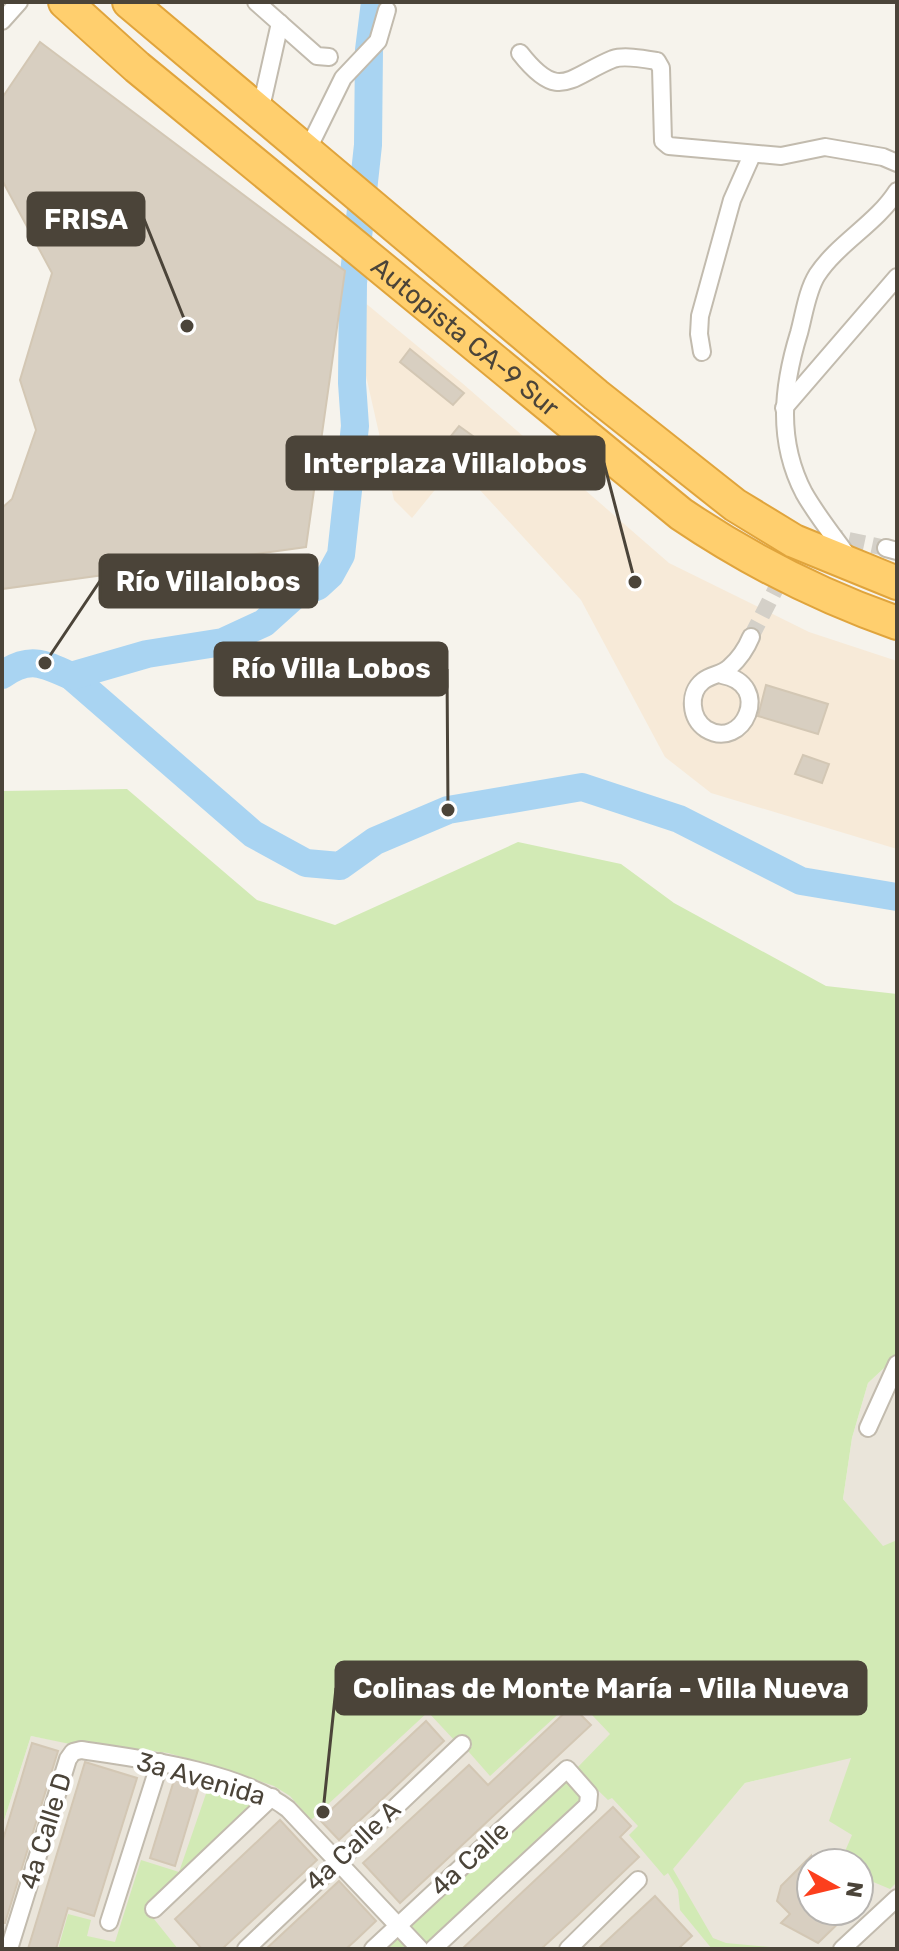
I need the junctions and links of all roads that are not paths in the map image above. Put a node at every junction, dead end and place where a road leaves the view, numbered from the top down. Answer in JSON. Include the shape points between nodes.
{"nodes":[{"id":1,"x":19,"y":2,"type":"edge"},
{"id":2,"x":65,"y":2,"type":"edge"},
{"id":3,"x":129,"y":2,"type":"edge"},
{"id":4,"x":256,"y":2,"type":"edge"},
{"id":5,"x":387,"y":10,"type":"dead end"},
{"id":6,"x":2,"y":21,"type":"edge"},
{"id":7,"x":280,"y":23,"type":"junction"},
{"id":8,"x":520,"y":53,"type":"dead end"},
{"id":9,"x":329,"y":57,"type":"dead end"},
{"id":10,"x":260,"y":112,"type":"junction"},
{"id":11,"x":307,"y":151,"type":"junction"},
{"id":12,"x":752,"y":155,"type":"junction"},
{"id":13,"x":897,"y":163,"type":"edge"},
{"id":14,"x":897,"y":191,"type":"edge"},
{"id":15,"x":897,"y":277,"type":"edge"},
{"id":16,"x":702,"y":352,"type":"dead end"},
{"id":17,"x":784,"y":408,"type":"junction"},
{"id":18,"x":855,"y":567,"type":"junction"},
{"id":19,"x":897,"y":583,"type":"edge"},
{"id":20,"x":897,"y":623,"type":"edge"},
{"id":21,"x":751,"y":637,"type":"tunnel mouth"},
{"id":22,"x":722,"y":675,"type":"dead end"},
{"id":23,"x":897,"y":1364,"type":"edge"},
{"id":24,"x":868,"y":1428,"type":"dead end"},
{"id":25,"x":462,"y":1744,"type":"dead end"},
{"id":26,"x":68,"y":1759,"type":"joint"},
{"id":27,"x":160,"y":1762,"type":"junction"},
{"id":28,"x":272,"y":1797,"type":"junction"},
{"id":29,"x":336,"y":1862,"type":"junction"},
{"id":30,"x":638,"y":1880,"type":"dead end"},
{"id":31,"x":897,"y":1898,"type":"edge"},
{"id":32,"x":154,"y":1909,"type":"dead end"},
{"id":33,"x":109,"y":1922,"type":"dead end"},
{"id":34,"x":398,"y":1925,"type":"junction"},
{"id":35,"x":9,"y":1949,"type":"edge"},
{"id":36,"x":246,"y":1949,"type":"edge"},
{"id":37,"x":373,"y":1949,"type":"edge"},
{"id":38,"x":420,"y":1949,"type":"edge"},
{"id":39,"x":433,"y":1949,"type":"edge"},
{"id":40,"x":568,"y":1949,"type":"edge"},
{"id":41,"x":842,"y":1949,"type":"edge"}],
"edges":[{"from":1,"to":6,"type":"street"},
{"from":2,"to":20,"type":"highway","name":"Autopista CA-9 Sur","via":[[137,67],[692,522],[772,570]]},
{"from":3,"to":10,"type":"highway","name":"Autopista CA-9 Sur"},
{"from":4,"to":7,"type":"street"},
{"from":5,"to":11,"type":"street","via":[[378,41],[343,78]]},
{"from":7,"to":9,"type":"street","via":[[317,56]]},
{"from":7,"to":10,"type":"street"},
{"from":8,"to":12,"type":"street","via":[[538,73],[560,82],[574,81],[616,58],[657,61],[663,144]]},
{"from":10,"to":11,"type":"highway","name":"Autopista CA-9 Sur"},
{"from":11,"to":18,"type":"highway","name":"Autopista CA-9 Sur","via":[[735,505],[794,541]]},
{"from":12,"to":13,"type":"street","via":[[781,156],[825,147]]},
{"from":12,"to":16,"type":"street","via":[[732,200],[700,316]]},
{"from":14,"to":17,"type":"street","via":[[815,278],[787,372]]},
{"from":15,"to":17,"type":"street"},
{"from":17,"to":18,"type":"street","via":[[786,438],[804,493]]},
{"from":18,"to":19,"type":"highway","name":"Autopista CA-9 Sur"},
{"from":21,"to":22,"type":"street"},
{"from":23,"to":24,"type":"street"},
{"from":25,"to":29,"type":"street","name":"4a Calle A"},
{"from":26,"to":27,"type":"street","name":"3a Avenida","via":[[81,1750]]},
{"from":26,"to":35,"type":"street","name":"4a Calle D"},
{"from":27,"to":28,"type":"street","name":"3a Avenida"},
{"from":27,"to":33,"type":"street"},
{"from":28,"to":29,"type":"street","name":"3a Avenida"},
{"from":28,"to":32,"type":"street"},
{"from":29,"to":34,"type":"street","name":"3a Avenida"},
{"from":29,"to":36,"type":"street","name":"4a Calle A"},
{"from":30,"to":40,"type":"street"},
{"from":31,"to":41,"type":"street"},
{"from":34,"to":37,"type":"street","name":"4a Calle"},
{"from":34,"to":38,"type":"street","name":"3a Avenida"},
{"from":34,"to":39,"type":"street","name":"4a Calle","via":[[567,1769],[586,1788],[588,1805]]}]}
